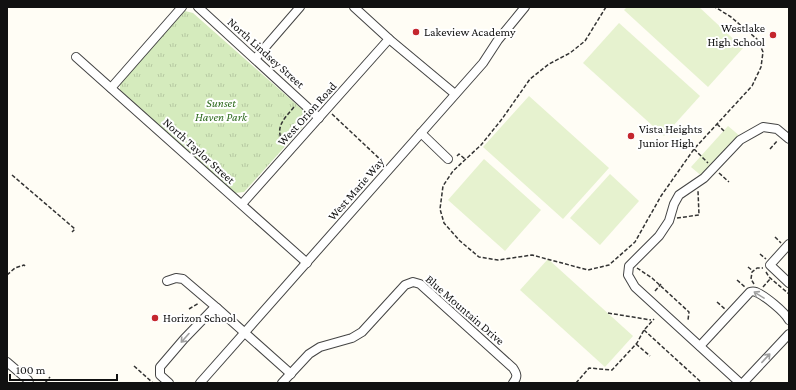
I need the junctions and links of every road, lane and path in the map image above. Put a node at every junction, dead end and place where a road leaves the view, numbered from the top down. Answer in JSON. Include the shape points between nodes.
{"nodes":[{"id":1,"x":182,"y":7,"type":"edge"},
{"id":2,"x":198,"y":7,"type":"edge"},
{"id":3,"x":300,"y":7,"type":"edge"},
{"id":4,"x":354,"y":7,"type":"edge"},
{"id":5,"x":525,"y":7,"type":"edge"},
{"id":6,"x":606,"y":7,"type":"edge"},
{"id":7,"x":715,"y":7,"type":"edge"},
{"id":8,"x":389,"y":39,"type":"junction"},
{"id":9,"x":76,"y":56,"type":"dead end"},
{"id":10,"x":255,"y":59,"type":"junction"},
{"id":11,"x":111,"y":88,"type":"junction"},
{"id":12,"x":454,"y":94,"type":"junction"},
{"id":13,"x":294,"y":107,"type":"dead end"},
{"id":14,"x":332,"y":113,"type":"dead end"},
{"id":15,"x":319,"y":118,"type":"junction"},
{"id":16,"x":717,"y":124,"type":"junction"},
{"id":17,"x":724,"y":131,"type":"dead end"},
{"id":18,"x":420,"y":133,"type":"junction"},
{"id":19,"x":786,"y":137,"type":"edge"},
{"id":20,"x":283,"y":142,"type":"dead end"},
{"id":21,"x":694,"y":149,"type":"junction"},
{"id":22,"x":770,"y":149,"type":"dead end"},
{"id":23,"x":457,"y":156,"type":"dead end"},
{"id":24,"x":448,"y":159,"type":"dead end"},
{"id":25,"x":465,"y":159,"type":"junction"},
{"id":26,"x":382,"y":162,"type":"dead end"},
{"id":27,"x":716,"y":171,"type":"junction"},
{"id":28,"x":12,"y":175,"type":"dead end"},
{"id":29,"x":698,"y":182,"type":"junction"},
{"id":30,"x":729,"y":182,"type":"dead end"},
{"id":31,"x":242,"y":204,"type":"junction"},
{"id":32,"x":669,"y":220,"type":"junction"},
{"id":33,"x":72,"y":232,"type":"dead end"},
{"id":34,"x":775,"y":237,"type":"dead end"},
{"id":35,"x":786,"y":244,"type":"edge"},
{"id":36,"x":760,"y":254,"type":"dead end"},
{"id":37,"x":768,"y":261,"type":"dead end"},
{"id":38,"x":307,"y":263,"type":"junction"},
{"id":39,"x":25,"y":266,"type":"dead end"},
{"id":40,"x":636,"y":266,"type":"dead end"},
{"id":41,"x":748,"y":267,"type":"dead end"},
{"id":42,"x":753,"y":271,"type":"junction"},
{"id":43,"x":7,"y":275,"type":"edge"},
{"id":44,"x":770,"y":278,"type":"junction"},
{"id":45,"x":737,"y":280,"type":"dead end"},
{"id":46,"x":167,"y":281,"type":"dead end"},
{"id":47,"x":789,"y":283,"type":"edge"},
{"id":48,"x":660,"y":285,"type":"junction"},
{"id":49,"x":745,"y":287,"type":"dead end"},
{"id":50,"x":655,"y":291,"type":"dead end"},
{"id":51,"x":789,"y":294,"type":"edge"},
{"id":52,"x":202,"y":301,"type":"dead end"},
{"id":53,"x":717,"y":302,"type":"dead end"},
{"id":54,"x":217,"y":308,"type":"junction"},
{"id":55,"x":725,"y":309,"type":"dead end"},
{"id":56,"x":189,"y":310,"type":"dead end"},
{"id":57,"x":608,"y":313,"type":"dead end"},
{"id":58,"x":688,"y":320,"type":"dead end"},
{"id":59,"x":789,"y":320,"type":"edge"},
{"id":60,"x":644,"y":330,"type":"junction"},
{"id":61,"x":244,"y":332,"type":"junction"},
{"id":62,"x":789,"y":334,"type":"edge"},
{"id":63,"x":636,"y":344,"type":"junction"},
{"id":64,"x":700,"y":346,"type":"junction"},
{"id":65,"x":650,"y":356,"type":"dead end"},
{"id":66,"x":7,"y":362,"type":"edge"},
{"id":67,"x":134,"y":366,"type":"dead end"},
{"id":68,"x":291,"y":374,"type":"junction"},
{"id":69,"x":50,"y":377,"type":"dead end"},
{"id":70,"x":515,"y":379,"type":"edge"},
{"id":71,"x":29,"y":383,"type":"edge"},
{"id":72,"x":45,"y":383,"type":"edge"},
{"id":73,"x":153,"y":383,"type":"edge"},
{"id":74,"x":168,"y":383,"type":"edge"},
{"id":75,"x":200,"y":383,"type":"edge"},
{"id":76,"x":282,"y":383,"type":"edge"},
{"id":77,"x":576,"y":383,"type":"edge"},
{"id":78,"x":702,"y":383,"type":"edge"},
{"id":79,"x":742,"y":383,"type":"edge"}],
"edges":[{"from":1,"to":11,"type":"street"},
{"from":2,"to":10,"type":"street","name":"North Lindsey Street"},
{"from":3,"to":10,"type":"street"},
{"from":4,"to":8,"type":"street"},
{"from":5,"to":12,"type":"street","name":"West Marie Way","via":[[483,63]]},
{"from":6,"to":25,"type":"path","via":[[585,41],[530,78],[502,119]]},
{"from":7,"to":16,"type":"path","via":[[758,40],[763,52],[761,67],[752,86]]},
{"from":8,"to":12,"type":"street"},
{"from":8,"to":15,"type":"street","name":"West Orion Road"},
{"from":9,"to":11,"type":"street","name":"North Taylor Street"},
{"from":10,"to":15,"type":"street","name":"North Lindsey Street"},
{"from":11,"to":31,"type":"street","name":"North Taylor Street"},
{"from":12,"to":18,"type":"street","name":"West Marie Way"},
{"from":13,"to":20,"type":"path","via":[[279,127]]},
{"from":14,"to":26,"type":"path"},
{"from":15,"to":31,"type":"street","name":"West Orion Road"},
{"from":16,"to":17,"type":"path"},
{"from":16,"to":21,"type":"path"},
{"from":18,"to":24,"type":"street"},
{"from":18,"to":38,"type":"street","name":"West Marie Way"},
{"from":19,"to":22,"type":"path"},
{"from":19,"to":27,"type":"street","via":[[777,129],[763,127],[740,140]]},
{"from":21,"to":25,"type":"path","via":[[661,196],[635,242],[609,265],[588,270],[532,255],[498,260],[479,257],[460,241],[444,223],[440,209],[442,186]]},
{"from":21,"to":27,"type":"path"},
{"from":23,"to":25,"type":"path","via":[[459,154]]},
{"from":27,"to":29,"type":"street"},
{"from":27,"to":30,"type":"path"},
{"from":28,"to":33,"type":"path","via":[[75,229]]},
{"from":29,"to":32,"type":"street","via":[[679,195]]},
{"from":29,"to":32,"type":"path","via":[[699,215]]},
{"from":31,"to":38,"type":"street","name":"North Taylor Street"},
{"from":32,"to":64,"type":"street","via":[[659,236],[629,266],[628,275],[636,287]]},
{"from":34,"to":35,"type":"path"},
{"from":35,"to":47,"type":"street","via":[[770,265]]},
{"from":36,"to":37,"type":"path"},
{"from":38,"to":61,"type":"street","name":"West Marie Way"},
{"from":39,"to":43,"type":"path","via":[[15,268]]},
{"from":40,"to":48,"type":"path"},
{"from":41,"to":42,"type":"path"},
{"from":42,"to":44,"type":"path","via":[[764,268]]},
{"from":42,"to":44,"type":"path","via":[[753,284],[762,288]]},
{"from":44,"to":51,"type":"path"},
{"from":45,"to":49,"type":"path"},
{"from":46,"to":54,"type":"street","via":[[183,279]]},
{"from":48,"to":50,"type":"path"},
{"from":48,"to":58,"type":"path","via":[[689,312]]},
{"from":52,"to":56,"type":"path"},
{"from":53,"to":55,"type":"path"},
{"from":54,"to":61,"type":"street"},
{"from":54,"to":74,"type":"street","one_way":true,"via":[[199,323],[160,367],[160,374]]},
{"from":57,"to":60,"type":"path","via":[[653,320]]},
{"from":59,"to":64,"type":"street","one_way":true,"via":[[755,291],[750,292]]},
{"from":60,"to":63,"type":"path"},
{"from":60,"to":78,"type":"path"},
{"from":61,"to":68,"type":"street"},
{"from":61,"to":75,"type":"street","name":"West Marie Way"},
{"from":79,"to":62,"type":"street","one_way":true},
{"from":63,"to":65,"type":"path"},
{"from":63,"to":77,"type":"path","via":[[612,370],[589,368]]},
{"from":64,"to":79,"type":"street"},
{"from":66,"to":71,"type":"street"},
{"from":67,"to":73,"type":"path"},
{"from":68,"to":70,"type":"street","name":"Blue Mountain Drive","via":[[309,354],[320,347],[352,338],[362,332],[405,285],[413,282],[420,284],[513,368],[517,373]]},
{"from":68,"to":76,"type":"street","name":"Blue Mountain Drive"},
{"from":69,"to":72,"type":"path"}]}
